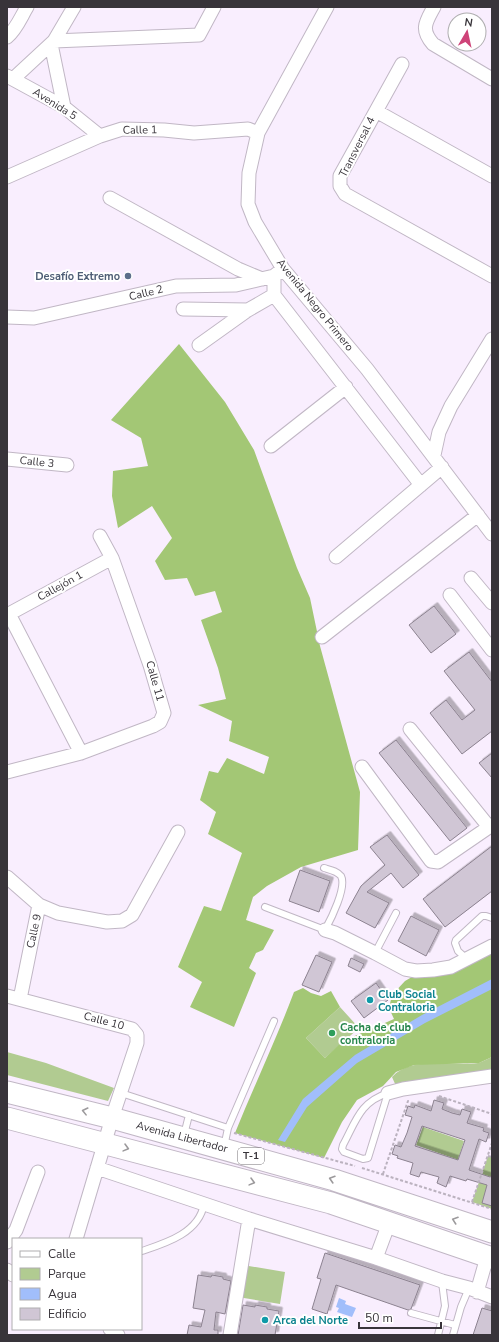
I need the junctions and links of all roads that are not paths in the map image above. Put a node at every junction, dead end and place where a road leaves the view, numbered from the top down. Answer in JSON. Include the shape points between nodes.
{"nodes":[{"id":1,"x":27,"y":7,"type":"edge"},
{"id":2,"x":74,"y":7,"type":"edge"},
{"id":3,"x":214,"y":7,"type":"edge"},
{"id":4,"x":327,"y":7,"type":"edge"},
{"id":5,"x":434,"y":7,"type":"edge"},
{"id":6,"x":7,"y":37,"type":"edge"},
{"id":7,"x":52,"y":43,"type":"junction"},
{"id":8,"x":402,"y":64,"type":"dead end"},
{"id":9,"x":10,"y":77,"type":"edge"},
{"id":10,"x":492,"y":79,"type":"edge"},
{"id":11,"x":64,"y":107,"type":"junction"},
{"id":12,"x":376,"y":111,"type":"junction"},
{"id":13,"x":258,"y":133,"type":"junction"},
{"id":14,"x":100,"y":136,"type":"junction"},
{"id":15,"x":492,"y":176,"type":"edge"},
{"id":16,"x":7,"y":177,"type":"edge"},
{"id":17,"x":110,"y":198,"type":"dead end"},
{"id":18,"x":273,"y":275,"type":"junction"},
{"id":19,"x":492,"y":276,"type":"edge"},
{"id":20,"x":274,"y":295,"type":"junction"},
{"id":21,"x":183,"y":309,"type":"dead end"},
{"id":22,"x":248,"y":310,"type":"junction"},
{"id":23,"x":7,"y":317,"type":"edge"},
{"id":24,"x":492,"y":340,"type":"edge"},
{"id":25,"x":199,"y":345,"type":"dead end"},
{"id":26,"x":346,"y":386,"type":"junction"},
{"id":27,"x":271,"y":446,"type":"dead end"},
{"id":28,"x":434,"y":455,"type":"junction"},
{"id":29,"x":7,"y":459,"type":"edge"},
{"id":30,"x":67,"y":465,"type":"dead end"},
{"id":31,"x":442,"y":467,"type":"junction"},
{"id":32,"x":421,"y":485,"type":"junction"},
{"id":33,"x":478,"y":514,"type":"junction"},
{"id":34,"x":492,"y":534,"type":"edge"},
{"id":35,"x":100,"y":536,"type":"dead end"},
{"id":36,"x":336,"y":557,"type":"dead end"},
{"id":37,"x":112,"y":558,"type":"junction"},
{"id":38,"x":471,"y":578,"type":"dead end"},
{"id":39,"x":450,"y":595,"type":"dead end"},
{"id":40,"x":492,"y":603,"type":"edge"},
{"id":41,"x":8,"y":615,"type":"edge"},
{"id":42,"x":487,"y":633,"type":"edge"},
{"id":43,"x":322,"y":637,"type":"dead end"},
{"id":44,"x":492,"y":650,"type":"edge"},
{"id":45,"x":410,"y":729,"type":"dead end"},
{"id":46,"x":81,"y":753,"type":"junction"},
{"id":47,"x":362,"y":767,"type":"dead end"},
{"id":48,"x":7,"y":772,"type":"edge"},
{"id":49,"x":491,"y":826,"type":"edge"},
{"id":50,"x":178,"y":832,"type":"dead end"},
{"id":51,"x":324,"y":868,"type":"dead end"},
{"id":52,"x":7,"y":877,"type":"edge"},
{"id":53,"x":39,"y":905,"type":"junction"},
{"id":54,"x":265,"y":907,"type":"dead end"},
{"id":55,"x":396,"y":913,"type":"dead end"},
{"id":56,"x":492,"y":918,"type":"edge"},
{"id":57,"x":325,"y":930,"type":"junction"},
{"id":58,"x":492,"y":946,"type":"edge"},
{"id":59,"x":375,"y":953,"type":"junction"},
{"id":60,"x":468,"y":960,"type":"junction"},
{"id":61,"x":7,"y":996,"type":"edge"},
{"id":62,"x":20,"y":999,"type":"junction"},
{"id":63,"x":274,"y":1022,"type":"dead end"},
{"id":64,"x":492,"y":1076,"type":"edge"},
{"id":65,"x":7,"y":1092,"type":"edge"},
{"id":66,"x":121,"y":1093,"type":"junction"},
{"id":67,"x":388,"y":1093,"type":"junction"},
{"id":68,"x":190,"y":1116,"type":"junction"},
{"id":69,"x":7,"y":1118,"type":"edge"},
{"id":70,"x":112,"y":1118,"type":"junction"},
{"id":71,"x":228,"y":1128,"type":"junction"},
{"id":72,"x":184,"y":1137,"type":"junction"},
{"id":73,"x":230,"y":1141,"type":"junction"},
{"id":74,"x":105,"y":1143,"type":"junction"},
{"id":75,"x":97,"y":1168,"type":"junction"},
{"id":76,"x":38,"y":1172,"type":"dead end"},
{"id":77,"x":204,"y":1204,"type":"junction"},
{"id":78,"x":249,"y":1219,"type":"junction"},
{"id":79,"x":389,"y":1223,"type":"junction"},
{"id":80,"x":492,"y":1232,"type":"edge"},
{"id":81,"x":76,"y":1238,"type":"edge"},
{"id":82,"x":7,"y":1242,"type":"edge"},
{"id":83,"x":142,"y":1251,"type":"edge"},
{"id":84,"x":490,"y":1257,"type":"edge"},
{"id":85,"x":376,"y":1258,"type":"junction"},
{"id":86,"x":442,"y":1281,"type":"junction"},
{"id":87,"x":473,"y":1290,"type":"junction"},
{"id":88,"x":492,"y":1297,"type":"edge"},
{"id":89,"x":410,"y":1314,"type":"dead end"},
{"id":90,"x":442,"y":1321,"type":"junction"},
{"id":91,"x":455,"y":1325,"type":"junction"},
{"id":92,"x":230,"y":1335,"type":"edge"},
{"id":93,"x":438,"y":1335,"type":"edge"},
{"id":94,"x":453,"y":1335,"type":"edge"}],
"edges":[{"from":1,"to":6,"type":"street"},
{"from":2,"to":7,"type":"street"},
{"from":3,"to":7,"type":"street","via":[[199,35]]},
{"from":4,"to":13,"type":"street","name":"Avenida Negro Primero"},
{"from":5,"to":10,"type":"street","via":[[425,28],[426,36],[433,44]]},
{"from":7,"to":9,"type":"street"},
{"from":7,"to":11,"type":"street"},
{"from":8,"to":12,"type":"street"},
{"from":9,"to":11,"type":"street","name":"Avenida 5"},
{"from":11,"to":14,"type":"street","name":"Avenida 5"},
{"from":12,"to":15,"type":"street","name":"Transversal 4"},
{"from":12,"to":19,"type":"street","name":"Transversal 4","via":[[340,176],[340,186],[345,194]]},
{"from":13,"to":14,"type":"street","name":"Calle 1","via":[[248,129],[194,133],[122,129]]},
{"from":13,"to":18,"type":"street","name":"Avenida Negro Primero","via":[[249,173],[248,204]]},
{"from":14,"to":16,"type":"street","name":"Calle 1"},
{"from":17,"to":18,"type":"street","via":[[238,269]]},
{"from":18,"to":20,"type":"street"},
{"from":18,"to":23,"type":"street","name":"Calle 2","via":[[236,285],[176,286],[34,318]]},
{"from":18,"to":28,"type":"street","name":"Avenida Negro Primero","via":[[367,369]]},
{"from":20,"to":22,"type":"street"},
{"from":20,"to":26,"type":"street"},
{"from":21,"to":22,"type":"street"},
{"from":22,"to":25,"type":"street"},
{"from":24,"to":28,"type":"street","via":[[451,406],[439,432]]},
{"from":26,"to":27,"type":"street"},
{"from":26,"to":32,"type":"street"},
{"from":28,"to":31,"type":"street","name":"Avenida Negro Primero"},
{"from":29,"to":30,"type":"street","name":"Calle 3"},
{"from":31,"to":32,"type":"street"},
{"from":31,"to":33,"type":"street","name":"Avenida Negro Primero"},
{"from":32,"to":36,"type":"street"},
{"from":33,"to":34,"type":"street","name":"Avenida Negro Primero"},
{"from":33,"to":43,"type":"street"},
{"from":35,"to":37,"type":"street","name":"Calle 11"},
{"from":37,"to":41,"type":"street","name":"Callejón 1"},
{"from":37,"to":46,"type":"street","name":"Calle 11","via":[[164,713],[160,722],[153,726]]},
{"from":38,"to":40,"type":"street"},
{"from":39,"to":42,"type":"street"},
{"from":41,"to":46,"type":"street"},
{"from":42,"to":44,"type":"street"},
{"from":45,"to":49,"type":"street"},
{"from":46,"to":48,"type":"street","name":"Calle 11"},
{"from":47,"to":49,"type":"street","via":[[431,861],[438,862]]},
{"from":50,"to":53,"type":"street","via":[[132,915],[122,921],[107,922],[58,913]]},
{"from":51,"to":57,"type":"lane","via":[[336,871],[343,882]]},
{"from":52,"to":53,"type":"street","name":"Calle 9"},
{"from":53,"to":62,"type":"street","name":"Calle 9"},
{"from":54,"to":57,"type":"lane"},
{"from":55,"to":59,"type":"lane"},
{"from":56,"to":60,"type":"lane","via":[[482,916],[456,940],[458,951]]},
{"from":57,"to":59,"type":"street"},
{"from":58,"to":60,"type":"street"},
{"from":59,"to":60,"type":"street","via":[[405,969],[416,971],[452,967]]},
{"from":61,"to":62,"type":"street","name":"Calle 10"},
{"from":62,"to":66,"type":"street","name":"Calle 10","via":[[132,1029],[137,1035],[137,1043]]},
{"from":63,"to":71,"type":"lane"},
{"from":64,"to":67,"type":"street"},
{"from":70,"to":65,"type":"main road","name":"Avenida Libertador","number":"T-1","one_way":true},
{"from":66,"to":68,"type":"lane"},
{"from":66,"to":70,"type":"street","name":"Calle 10"},
{"from":67,"to":67,"type":"lane","via":[[368,1158],[363,1159],[344,1152],[343,1145],[364,1107],[371,1100]]},
{"from":68,"to":71,"type":"lane"},
{"from":68,"to":72,"type":"lane"},
{"from":69,"to":74,"type":"main road","number":"T-1"},
{"from":70,"to":72,"type":"main road","name":"Avenida Libertador","number":"T-1"},
{"from":70,"to":74,"type":"street","name":"Calle 10"},
{"from":71,"to":73,"type":"lane"},
{"from":72,"to":73,"type":"main road","name":"Avenida Libertador","number":"T-1"},
{"from":80,"to":73,"type":"main road","name":"Avenida Libertador","number":"T-1","one_way":true,"via":[[334,1180]]},
{"from":74,"to":75,"type":"street","name":"Calle 10"},
{"from":74,"to":79,"type":"main road","number":"T-1","one_way":true,"via":[[331,1203]]},
{"from":75,"to":77,"type":"street"},
{"from":75,"to":81,"type":"street","name":"Calle 10"},
{"from":76,"to":82,"type":"street","via":[[16,1230]]},
{"from":77,"to":78,"type":"street"},
{"from":77,"to":83,"type":"lane","via":[[203,1213],[195,1224],[170,1241]]},
{"from":78,"to":85,"type":"street"},
{"from":78,"to":92,"type":"street"},
{"from":79,"to":84,"type":"main road","number":"T-1"},
{"from":79,"to":85,"type":"street"},
{"from":84,"to":87,"type":"street"},
{"from":85,"to":86,"type":"street"},
{"from":86,"to":87,"type":"street"},
{"from":86,"to":90,"type":"lane","via":[[445,1306]]},
{"from":87,"to":88,"type":"street"},
{"from":87,"to":91,"type":"lane","via":[[461,1307]]},
{"from":89,"to":90,"type":"lane"},
{"from":90,"to":91,"type":"lane"},
{"from":90,"to":93,"type":"lane"},
{"from":91,"to":94,"type":"lane"}]}
